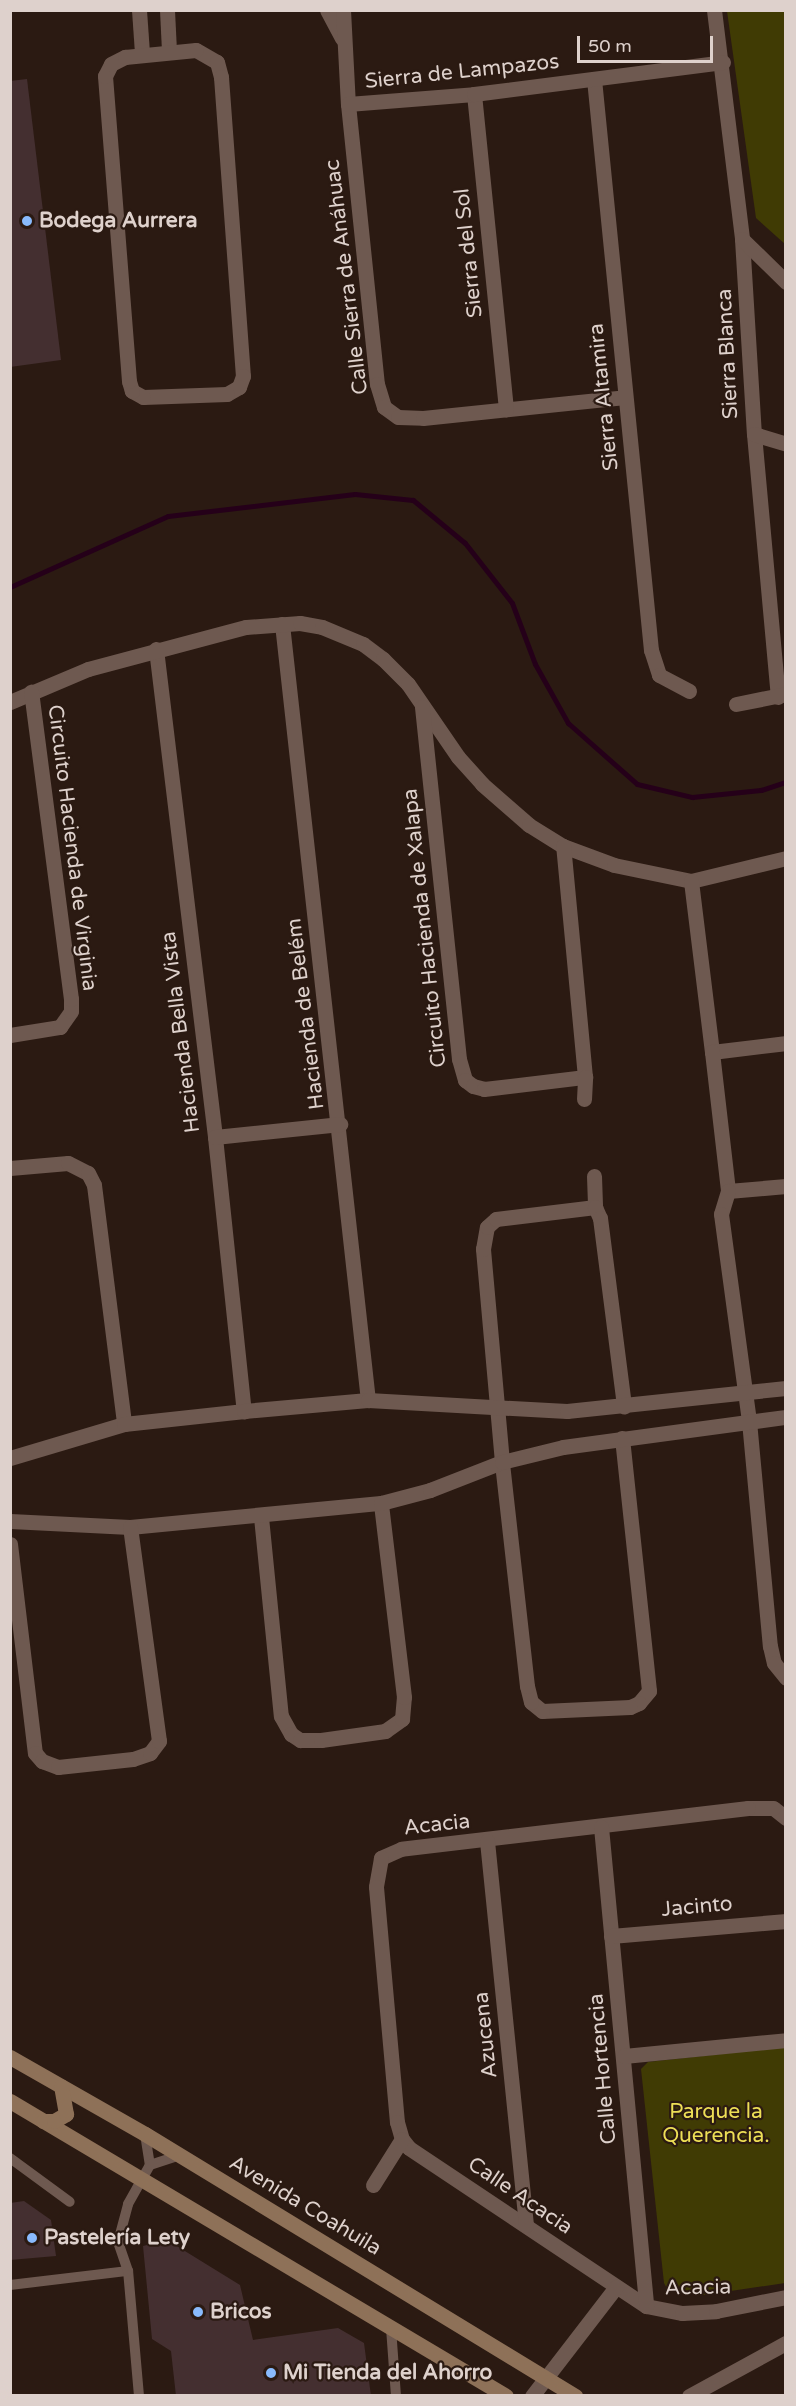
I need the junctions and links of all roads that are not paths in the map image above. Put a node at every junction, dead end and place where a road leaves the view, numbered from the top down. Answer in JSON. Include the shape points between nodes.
{"nodes":[{"id":1,"x":139,"y":10,"type":"edge"},
{"id":2,"x":167,"y":10,"type":"edge"},
{"id":3,"x":327,"y":10,"type":"edge"},
{"id":4,"x":343,"y":10,"type":"edge"},
{"id":5,"x":712,"y":14,"type":"edge"},
{"id":6,"x":344,"y":40,"type":"junction"},
{"id":7,"x":169,"y":51,"type":"junction"},
{"id":8,"x":142,"y":53,"type":"junction"},
{"id":9,"x":723,"y":62,"type":"junction"},
{"id":10,"x":594,"y":80,"type":"junction"},
{"id":11,"x":474,"y":94,"type":"junction"},
{"id":12,"x":348,"y":104,"type":"junction"},
{"id":13,"x":742,"y":239,"type":"junction"},
{"id":14,"x":786,"y":282,"type":"edge"},
{"id":15,"x":625,"y":397,"type":"junction"},
{"id":16,"x":506,"y":409,"type":"junction"},
{"id":17,"x":754,"y":434,"type":"junction"},
{"id":18,"x":786,"y":444,"type":"edge"},
{"id":19,"x":282,"y":624,"type":"junction"},
{"id":20,"x":156,"y":650,"type":"junction"},
{"id":21,"x":689,"y":691,"type":"dead end"},
{"id":22,"x":31,"y":692,"type":"junction"},
{"id":23,"x":782,"y":695,"type":"edge"},
{"id":24,"x":10,"y":702,"type":"edge"},
{"id":25,"x":422,"y":704,"type":"junction"},
{"id":26,"x":736,"y":704,"type":"dead end"},
{"id":27,"x":563,"y":846,"type":"junction"},
{"id":28,"x":786,"y":858,"type":"edge"},
{"id":29,"x":691,"y":881,"type":"junction"},
{"id":30,"x":10,"y":1035,"type":"edge"},
{"id":31,"x":786,"y":1043,"type":"edge"},
{"id":32,"x":712,"y":1052,"type":"junction"},
{"id":33,"x":585,"y":1077,"type":"junction"},
{"id":34,"x":584,"y":1099,"type":"dead end"},
{"id":35,"x":340,"y":1124,"type":"junction"},
{"id":36,"x":215,"y":1137,"type":"junction"},
{"id":37,"x":10,"y":1168,"type":"edge"},
{"id":38,"x":594,"y":1176,"type":"dead end"},
{"id":39,"x":786,"y":1186,"type":"edge"},
{"id":40,"x":728,"y":1191,"type":"junction"},
{"id":41,"x":595,"y":1207,"type":"junction"},
{"id":42,"x":786,"y":1388,"type":"edge"},
{"id":43,"x":744,"y":1393,"type":"junction"},
{"id":44,"x":368,"y":1400,"type":"junction"},
{"id":45,"x":624,"y":1406,"type":"junction"},
{"id":46,"x":498,"y":1408,"type":"junction"},
{"id":47,"x":244,"y":1410,"type":"junction"},
{"id":48,"x":786,"y":1417,"type":"edge"},
{"id":49,"x":749,"y":1421,"type":"junction"},
{"id":50,"x":124,"y":1424,"type":"junction"},
{"id":51,"x":622,"y":1438,"type":"junction"},
{"id":52,"x":10,"y":1458,"type":"edge"},
{"id":53,"x":502,"y":1462,"type":"junction"},
{"id":54,"x":381,"y":1503,"type":"junction"},
{"id":55,"x":261,"y":1516,"type":"junction"},
{"id":56,"x":10,"y":1521,"type":"edge"},
{"id":57,"x":130,"y":1527,"type":"junction"},
{"id":58,"x":10,"y":1544,"type":"edge"},
{"id":59,"x":786,"y":1678,"type":"edge"},
{"id":60,"x":783,"y":1815,"type":"edge"},
{"id":61,"x":601,"y":1827,"type":"junction"},
{"id":62,"x":487,"y":1841,"type":"junction"},
{"id":63,"x":786,"y":1921,"type":"edge"},
{"id":64,"x":611,"y":1936,"type":"junction"},
{"id":65,"x":786,"y":2040,"type":"edge"},
{"id":66,"x":624,"y":2056,"type":"junction"},
{"id":67,"x":10,"y":2057,"type":"edge"},
{"id":68,"x":61,"y":2086,"type":"junction"},
{"id":69,"x":10,"y":2101,"type":"edge"},
{"id":70,"x":10,"y":2109,"type":"edge"},
{"id":71,"x":26,"y":2111,"type":"junction"},
{"id":72,"x":43,"y":2121,"type":"junction"},
{"id":73,"x":145,"y":2134,"type":"junction"},
{"id":74,"x":402,"y":2139,"type":"junction"},
{"id":75,"x":180,"y":2155,"type":"junction"},
{"id":76,"x":10,"y":2157,"type":"edge"},
{"id":77,"x":150,"y":2165,"type":"junction"},
{"id":78,"x":140,"y":2180,"type":"junction"},
{"id":79,"x":373,"y":2185,"type":"dead end"},
{"id":80,"x":70,"y":2202,"type":"dead end"},
{"id":81,"x":526,"y":2225,"type":"junction"},
{"id":82,"x":128,"y":2271,"type":"junction"},
{"id":83,"x":10,"y":2285,"type":"edge"},
{"id":84,"x":616,"y":2287,"type":"junction"},
{"id":85,"x":785,"y":2300,"type":"edge"},
{"id":86,"x":646,"y":2307,"type":"junction"},
{"id":87,"x":391,"y":2328,"type":"junction"},
{"id":88,"x":786,"y":2343,"type":"edge"},
{"id":89,"x":547,"y":2376,"type":"junction"},
{"id":90,"x":139,"y":2396,"type":"edge"},
{"id":91,"x":396,"y":2396,"type":"edge"},
{"id":92,"x":506,"y":2396,"type":"edge"},
{"id":93,"x":532,"y":2396,"type":"edge"},
{"id":94,"x":575,"y":2396,"type":"edge"},
{"id":95,"x":689,"y":2396,"type":"edge"}],
"edges":[{"from":1,"to":8,"type":"street"},
{"from":2,"to":7,"type":"street"},
{"from":3,"to":6,"type":"street","name":"Calle Sierra de Anáhuac"},
{"from":4,"to":6,"type":"street","name":"Calle Sierra de Anáhuac"},
{"from":5,"to":9,"type":"street","name":"Sierra Blanca"},
{"from":6,"to":12,"type":"street","name":"Calle Sierra de Anáhuac"},
{"from":7,"to":8,"type":"street"},
{"from":7,"to":8,"type":"street","via":[[203,52],[217,62],[220,70],[244,369],[239,387],[227,394],[143,397],[130,387],[104,83],[111,64]]},
{"from":9,"to":10,"type":"street","name":"Sierra de Lampazos"},
{"from":9,"to":13,"type":"street","name":"Sierra Blanca"},
{"from":10,"to":11,"type":"street","name":"Sierra de Lampazos"},
{"from":10,"to":15,"type":"street","name":"Sierra Altamira"},
{"from":11,"to":12,"type":"street","name":"Sierra de Lampazos"},
{"from":11,"to":16,"type":"street","name":"Sierra del Sol"},
{"from":12,"to":16,"type":"street","name":"Calle Sierra de Anáhuac","via":[[377,384],[384,407],[407,418]]},
{"from":13,"to":14,"type":"street"},
{"from":13,"to":17,"type":"street","name":"Sierra Blanca"},
{"from":15,"to":16,"type":"street","name":"Calle Sierra de Anáhuac"},
{"from":15,"to":21,"type":"street","name":"Sierra Altamira","via":[[654,663],[666,681]]},
{"from":17,"to":18,"type":"street"},
{"from":17,"to":23,"type":"street","name":"Sierra Blanca"},
{"from":19,"to":20,"type":"street","via":[[246,627]]},
{"from":19,"to":25,"type":"street","via":[[322,627],[363,644],[396,671]]},
{"from":19,"to":35,"type":"street","name":"Hacienda de Belém"},
{"from":20,"to":22,"type":"street"},
{"from":20,"to":36,"type":"street","name":"Hacienda Bella Vista"},
{"from":22,"to":24,"type":"street"},
{"from":22,"to":30,"type":"street","name":"Circuito Hacienda de Virginia","via":[[71,1011],[60,1027]]},
{"from":23,"to":26,"type":"street"},
{"from":25,"to":27,"type":"street","via":[[482,784],[530,825]]},
{"from":25,"to":33,"type":"street","name":"Circuito Hacienda de Xalapa","via":[[461,1070],[473,1086],[484,1089]]},
{"from":27,"to":29,"type":"street","via":[[614,865]]},
{"from":27,"to":33,"type":"street"},
{"from":28,"to":29,"type":"street"},
{"from":29,"to":32,"type":"street"},
{"from":31,"to":32,"type":"street"},
{"from":32,"to":40,"type":"street"},
{"from":33,"to":34,"type":"street"},
{"from":35,"to":36,"type":"street"},
{"from":35,"to":44,"type":"street","name":"Hacienda de Belém"},
{"from":36,"to":47,"type":"street","name":"Hacienda Bella Vista"},
{"from":37,"to":50,"type":"street","via":[[68,1163],[88,1173],[94,1185]]},
{"from":38,"to":41,"type":"street"},
{"from":39,"to":40,"type":"street"},
{"from":40,"to":43,"type":"street","via":[[721,1214]]},
{"from":41,"to":45,"type":"street","via":[[600,1218]]},
{"from":41,"to":46,"type":"street","via":[[505,1216],[487,1227],[483,1249]]},
{"from":42,"to":43,"type":"street"},
{"from":43,"to":45,"type":"street"},
{"from":43,"to":49,"type":"street"},
{"from":44,"to":46,"type":"street"},
{"from":44,"to":47,"type":"street"},
{"from":45,"to":46,"type":"street","via":[[555,1411]]},
{"from":46,"to":53,"type":"street"},
{"from":47,"to":50,"type":"street"},
{"from":48,"to":49,"type":"street"},
{"from":49,"to":51,"type":"street"},
{"from":49,"to":59,"type":"street","via":[[770,1646],[774,1663]]},
{"from":50,"to":52,"type":"street"},
{"from":51,"to":53,"type":"street"},
{"from":51,"to":53,"type":"street","via":[[650,1681],[645,1698],[630,1707],[542,1711],[531,1702]]},
{"from":53,"to":54,"type":"street","via":[[430,1490]]},
{"from":54,"to":55,"type":"street"},
{"from":54,"to":55,"type":"street","via":[[404,1697],[402,1719],[385,1731],[321,1740],[308,1741],[291,1734],[281,1716]]},
{"from":55,"to":57,"type":"street"},
{"from":56,"to":57,"type":"street"},
{"from":57,"to":58,"type":"street","via":[[159,1741],[150,1753],[134,1759],[58,1767],[42,1761],[35,1753]]},
{"from":60,"to":61,"type":"street","name":"Acacia","via":[[748,1808]]},
{"from":61,"to":62,"type":"street","name":"Acacia"},
{"from":61,"to":64,"type":"street","name":"Calle Hortencia"},
{"from":62,"to":74,"type":"street","name":"Acacia","via":[[394,1850],[381,1858],[378,1867],[376,1887]]},
{"from":62,"to":81,"type":"street","name":"Azucena"},
{"from":63,"to":64,"type":"street","name":"Jacinto"},
{"from":64,"to":66,"type":"street","name":"Calle Hortencia"},
{"from":65,"to":66,"type":"street"},
{"from":66,"to":86,"type":"street","name":"Calle Hortencia"},
{"from":67,"to":68,"type":"street","name":"Avenida Coahuila"},
{"from":68,"to":72,"type":"street","via":[[66,2114],[54,2121]]},
{"from":68,"to":73,"type":"street","name":"Avenida Coahuila"},
{"from":69,"to":71,"type":"street"},
{"from":70,"to":71,"type":"street"},
{"from":71,"to":72,"type":"street"},
{"from":72,"to":78,"type":"street"},
{"from":73,"to":75,"type":"street","name":"Avenida Coahuila"},
{"from":73,"to":77,"type":"lane"},
{"from":74,"to":79,"type":"street"},
{"from":74,"to":81,"type":"street","name":"Calle Acacia"},
{"from":75,"to":77,"type":"lane"},
{"from":75,"to":89,"type":"street","name":"Avenida Coahuila"},
{"from":76,"to":80,"type":"lane"},
{"from":77,"to":78,"type":"lane"},
{"from":78,"to":82,"type":"lane","via":[[128,2204],[118,2242]]},
{"from":78,"to":87,"type":"street"},
{"from":81,"to":84,"type":"street","name":"Calle Acacia"},
{"from":82,"to":83,"type":"lane"},
{"from":82,"to":90,"type":"lane"},
{"from":84,"to":86,"type":"street","name":"Acacia"},
{"from":84,"to":89,"type":"street"},
{"from":85,"to":86,"type":"street","name":"Acacia","via":[[704,2312]]},
{"from":87,"to":91,"type":"lane"},
{"from":87,"to":92,"type":"street"},
{"from":88,"to":95,"type":"street"},
{"from":89,"to":93,"type":"street"},
{"from":89,"to":94,"type":"street","name":"Avenida Coahuila"}]}
